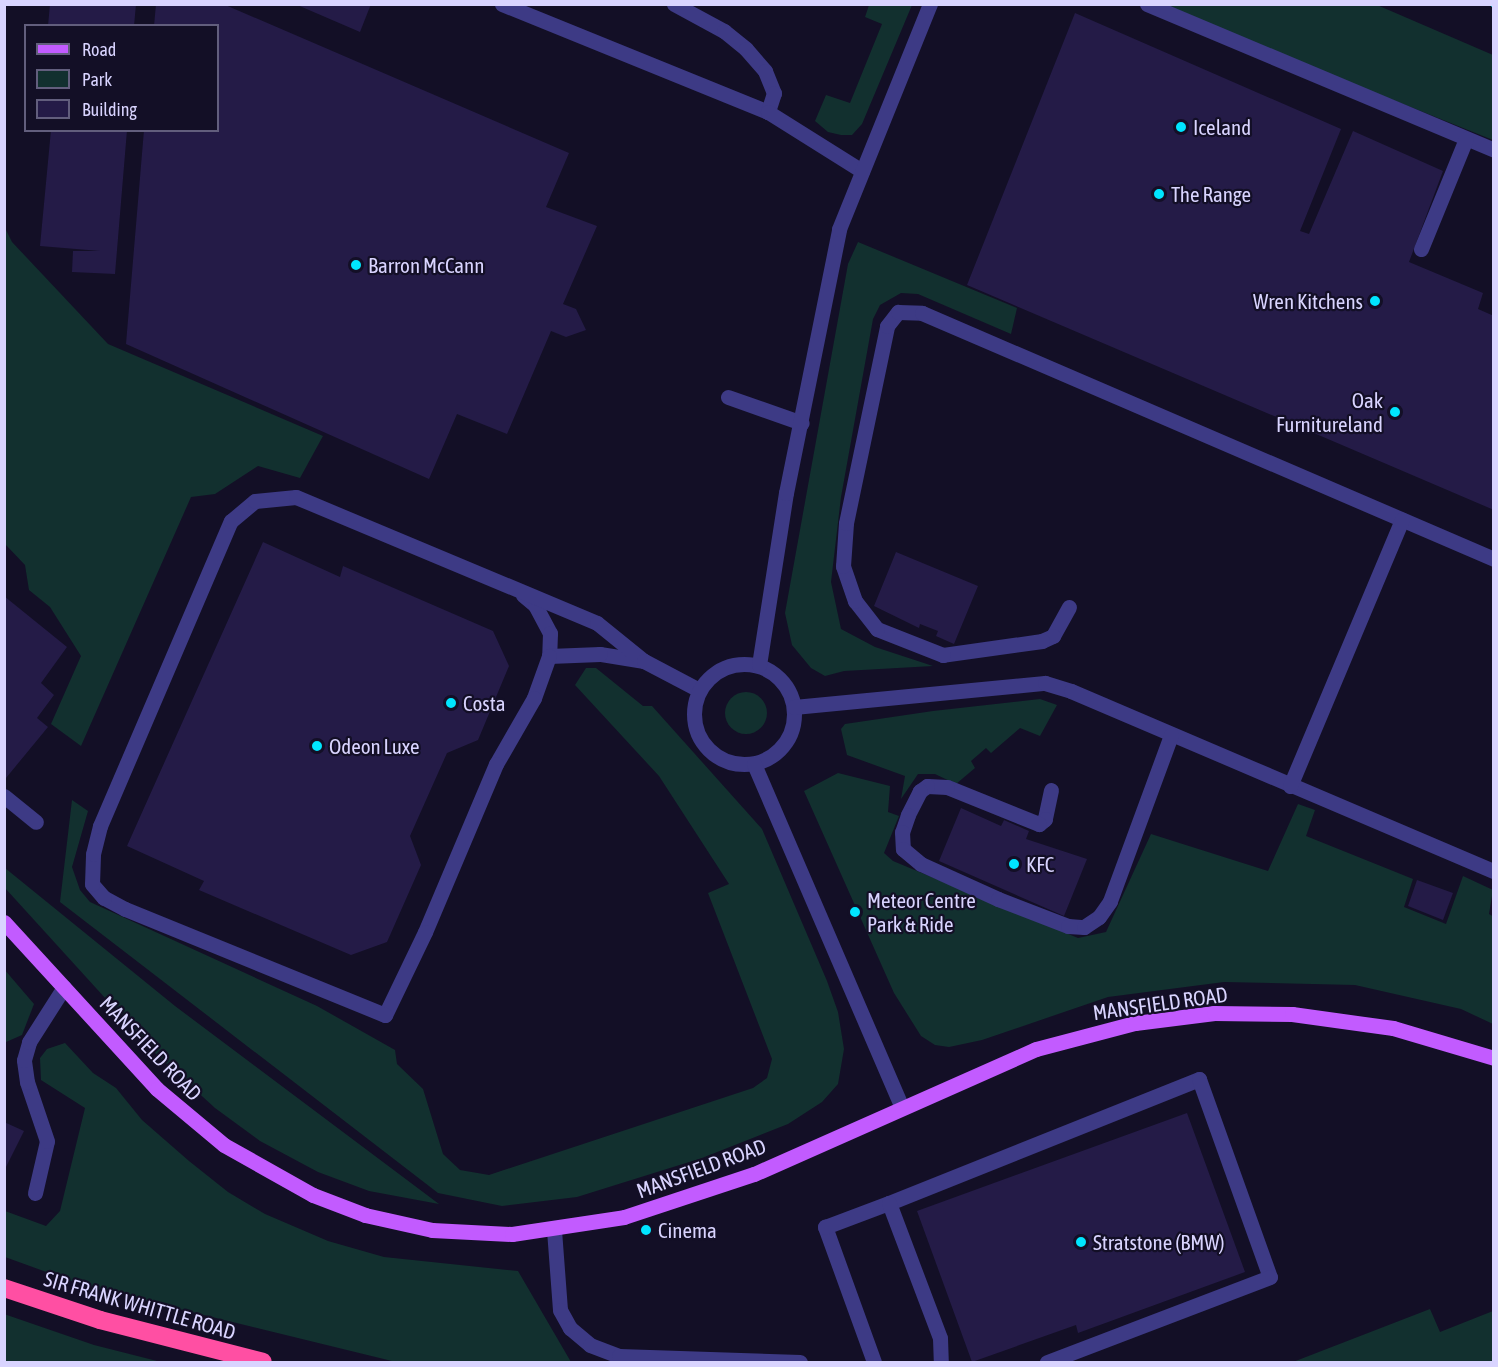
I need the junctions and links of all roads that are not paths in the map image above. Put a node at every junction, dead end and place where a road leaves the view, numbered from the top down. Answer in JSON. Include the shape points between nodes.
{"nodes":[{"id":1,"x":502,"y":4,"type":"edge"},
{"id":2,"x":674,"y":4,"type":"edge"},
{"id":3,"x":930,"y":4,"type":"edge"},
{"id":4,"x":1147,"y":4,"type":"edge"},
{"id":5,"x":768,"y":112,"type":"junction"},
{"id":6,"x":1466,"y":139,"type":"junction"},
{"id":7,"x":1494,"y":150,"type":"edge"},
{"id":8,"x":862,"y":171,"type":"junction"},
{"id":9,"x":1421,"y":249,"type":"dead end"},
{"id":10,"x":728,"y":397,"type":"dead end"},
{"id":11,"x":802,"y":423,"type":"junction"},
{"id":12,"x":1402,"y":520,"type":"junction"},
{"id":13,"x":1494,"y":559,"type":"edge"},
{"id":14,"x":519,"y":591,"type":"junction"},
{"id":15,"x":1069,"y":607,"type":"dead end"},
{"id":16,"x":549,"y":656,"type":"junction"},
{"id":17,"x":644,"y":661,"type":"junction"},
{"id":18,"x":759,"y":665,"type":"junction"},
{"id":19,"x":699,"y":690,"type":"junction"},
{"id":20,"x":794,"y":707,"type":"junction"},
{"id":21,"x":1171,"y":735,"type":"junction"},
{"id":22,"x":754,"y":764,"type":"junction"},
{"id":23,"x":1290,"y":786,"type":"junction"},
{"id":24,"x":1051,"y":790,"type":"dead end"},
{"id":25,"x":4,"y":796,"type":"edge"},
{"id":26,"x":36,"y":822,"type":"dead end"},
{"id":27,"x":1494,"y":871,"type":"edge"},
{"id":28,"x":4,"y":922,"type":"edge"},
{"id":29,"x":64,"y":987,"type":"junction"},
{"id":30,"x":1494,"y":1058,"type":"edge"},
{"id":31,"x":902,"y":1107,"type":"junction"},
{"id":32,"x":35,"y":1193,"type":"dead end"},
{"id":33,"x":889,"y":1203,"type":"junction"},
{"id":34,"x":554,"y":1230,"type":"junction"},
{"id":35,"x":4,"y":1288,"type":"edge"},
{"id":36,"x":263,"y":1362,"type":"edge"},
{"id":37,"x":800,"y":1362,"type":"edge"},
{"id":38,"x":874,"y":1362,"type":"edge"},
{"id":39,"x":941,"y":1362,"type":"edge"},
{"id":40,"x":1047,"y":1362,"type":"edge"}],
"edges":[{"from":1,"to":5,"type":"street"},
{"from":2,"to":5,"type":"street","via":[[698,15],[746,49],[765,71],[774,93]]},
{"from":3,"to":8,"type":"street"},
{"from":4,"to":6,"type":"street"},
{"from":5,"to":8,"type":"street"},
{"from":6,"to":7,"type":"street"},
{"from":6,"to":9,"type":"street"},
{"from":8,"to":11,"type":"street","via":[[839,229]]},
{"from":10,"to":11,"type":"street"},
{"from":11,"to":18,"type":"street","via":[[786,493]]},
{"from":12,"to":13,"type":"street"},
{"from":12,"to":15,"type":"street","via":[[912,310],[898,312],[887,326],[852,509],[846,523],[843,566],[855,601],[877,628],[943,655],[1042,641],[1053,636]]},
{"from":12,"to":23,"type":"street"},
{"from":14,"to":16,"type":"street","via":[[535,605],[550,633]]},
{"from":14,"to":16,"type":"street","via":[[296,497],[255,501],[231,521],[100,826],[93,854],[94,889],[125,909],[377,1015],[385,1015],[425,932],[496,764],[534,698]]},
{"from":14,"to":17,"type":"street","via":[[597,623]]},
{"from":16,"to":17,"type":"street","via":[[600,654]]},
{"from":17,"to":19,"type":"street"},
{"from":18,"to":19,"type":"street","via":[[724,667]]},
{"from":18,"to":20,"type":"street","via":[[786,685]]},
{"from":19,"to":22,"type":"street","via":[[694,722],[709,750],[738,764]]},
{"from":20,"to":21,"type":"street","via":[[1045,683]]},
{"from":20,"to":22,"type":"street","via":[[794,723],[780,749]]},
{"from":21,"to":23,"type":"street"},
{"from":21,"to":24,"type":"street","via":[[1110,901],[1099,917],[1084,927],[1061,924],[998,898],[921,864],[903,849],[902,832],[908,816],[920,791],[927,786],[947,787],[1039,824],[1045,819]]},
{"from":22,"to":31,"type":"street"},
{"from":23,"to":27,"type":"street"},
{"from":25,"to":26,"type":"street"},
{"from":28,"to":29,"type":"main road","name":"MANSFIELD ROAD"},
{"from":29,"to":32,"type":"street","via":[[29,1042],[24,1060],[27,1082],[47,1141]]},
{"from":29,"to":34,"type":"main road","name":"MANSFIELD ROAD","via":[[157,1089],[224,1145],[283,1181],[343,1207],[432,1230],[512,1234]]},
{"from":30,"to":31,"type":"main road","name":"MANSFIELD ROAD","via":[[1393,1028],[1292,1014],[1214,1013],[1134,1023],[1036,1049]]},
{"from":31,"to":34,"type":"main road","name":"MANSFIELD ROAD","via":[[718,1187],[624,1218]]},
{"from":33,"to":38,"type":"street","via":[[825,1227]]},
{"from":33,"to":39,"type":"street","via":[[940,1338]]},
{"from":33,"to":40,"type":"street","via":[[1199,1079],[1270,1277]]},
{"from":34,"to":37,"type":"street","via":[[560,1310],[570,1328],[590,1345],[619,1356]]},
{"from":35,"to":36,"type":"highway","name":"SIR FRANK WHITTLE ROAD","via":[[100,1320]]}]}
